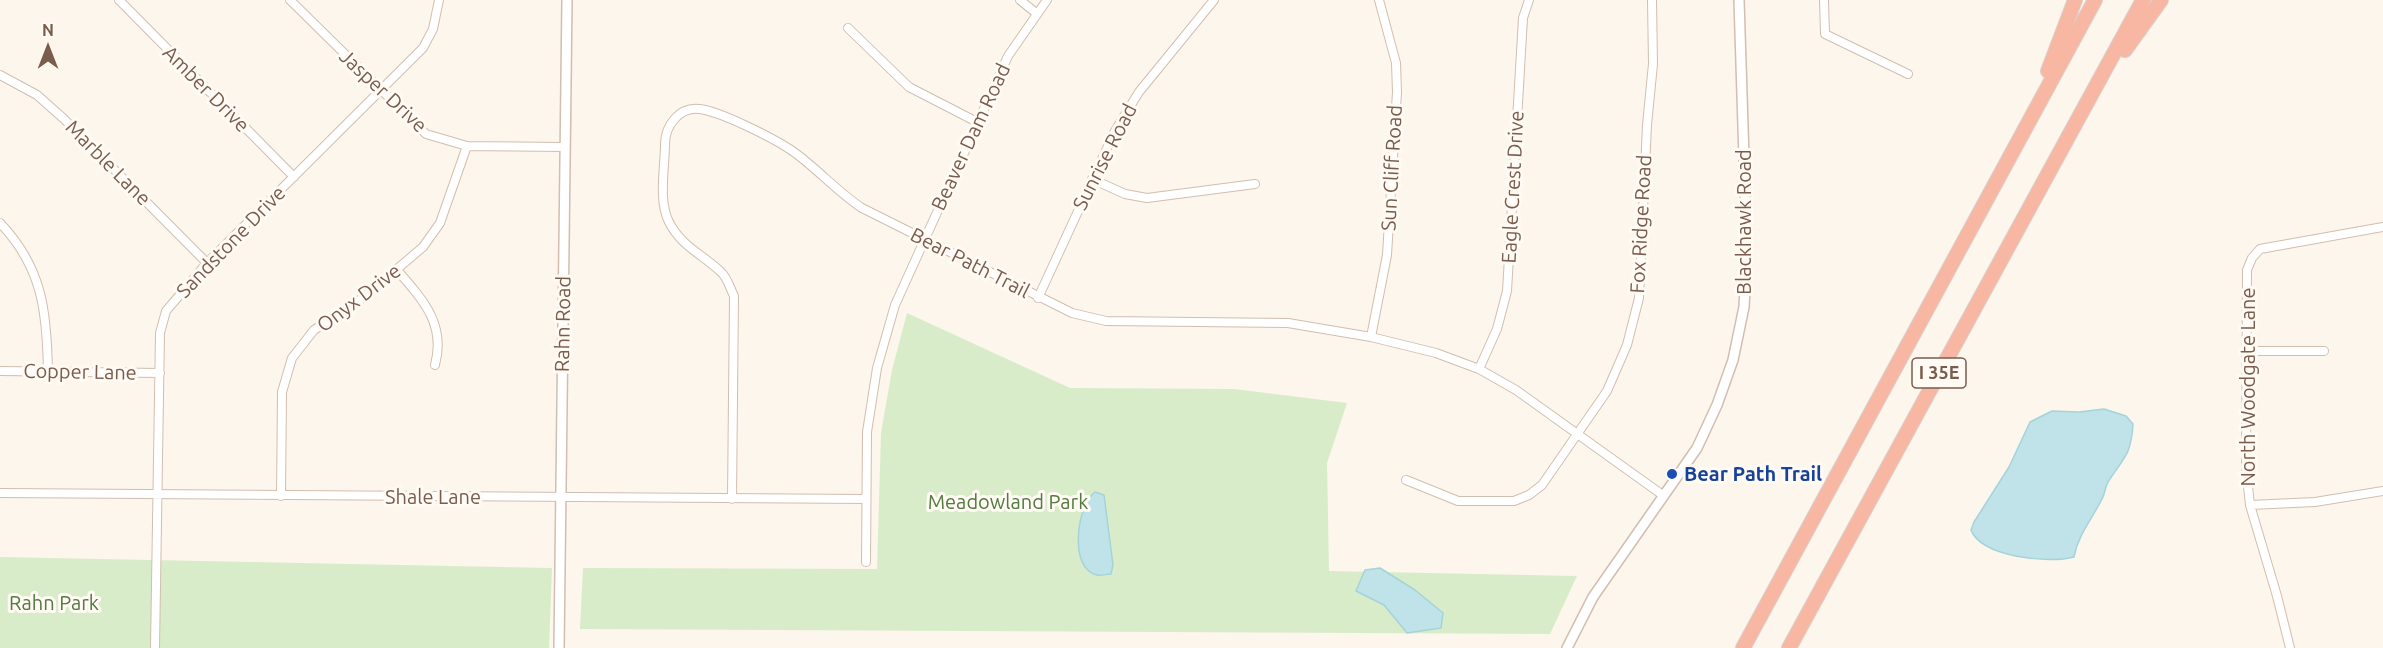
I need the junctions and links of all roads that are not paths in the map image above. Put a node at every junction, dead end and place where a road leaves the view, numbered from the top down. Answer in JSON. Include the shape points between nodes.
{"nodes":[{"id":1,"x":119,"y":0,"type":"edge"},
{"id":2,"x":290,"y":0,"type":"edge"},
{"id":3,"x":439,"y":0,"type":"edge"},
{"id":4,"x":567,"y":0,"type":"edge"},
{"id":5,"x":1020,"y":0,"type":"edge"},
{"id":6,"x":1047,"y":0,"type":"edge"},
{"id":7,"x":1214,"y":0,"type":"edge"},
{"id":8,"x":1379,"y":0,"type":"edge"},
{"id":9,"x":1529,"y":0,"type":"edge"},
{"id":10,"x":1652,"y":0,"type":"edge"},
{"id":11,"x":1739,"y":0,"type":"edge"},
{"id":12,"x":1824,"y":0,"type":"edge"},
{"id":13,"x":2075,"y":0,"type":"edge"},
{"id":14,"x":2096,"y":0,"type":"edge"},
{"id":15,"x":2144,"y":0,"type":"edge"},
{"id":16,"x":2161,"y":0,"type":"edge"},
{"id":17,"x":1036,"y":14,"type":"junction"},
{"id":18,"x":848,"y":28,"type":"dead end"},
{"id":19,"x":1908,"y":74,"type":"dead end"},
{"id":20,"x":0,"y":75,"type":"edge"},
{"id":21,"x":381,"y":92,"type":"junction"},
{"id":22,"x":2090,"y":98,"type":"junction"},
{"id":23,"x":2029,"y":120,"type":"junction"},
{"id":24,"x":978,"y":122,"type":"junction"},
{"id":25,"x":467,"y":146,"type":"junction"},
{"id":26,"x":565,"y":147,"type":"junction"},
{"id":27,"x":294,"y":177,"type":"junction"},
{"id":28,"x":1092,"y":179,"type":"junction"},
{"id":29,"x":1255,"y":184,"type":"dead end"},
{"id":30,"x":0,"y":223,"type":"edge"},
{"id":31,"x":2383,"y":227,"type":"edge"},
{"id":32,"x":924,"y":240,"type":"junction"},
{"id":33,"x":207,"y":263,"type":"junction"},
{"id":34,"x":397,"y":270,"type":"junction"},
{"id":35,"x":1038,"y":298,"type":"junction"},
{"id":36,"x":1371,"y":337,"type":"junction"},
{"id":37,"x":2246,"y":351,"type":"junction"},
{"id":38,"x":2324,"y":351,"type":"dead end"},
{"id":39,"x":435,"y":365,"type":"dead end"},
{"id":40,"x":1479,"y":369,"type":"junction"},
{"id":41,"x":0,"y":371,"type":"edge"},
{"id":42,"x":48,"y":372,"type":"junction"},
{"id":43,"x":160,"y":373,"type":"junction"},
{"id":44,"x":1578,"y":435,"type":"junction"},
{"id":45,"x":1406,"y":480,"type":"dead end"},
{"id":46,"x":2383,"y":491,"type":"edge"},
{"id":47,"x":0,"y":493,"type":"edge"},
{"id":48,"x":157,"y":495,"type":"junction"},
{"id":49,"x":281,"y":496,"type":"junction"},
{"id":50,"x":1665,"y":496,"type":"junction"},
{"id":51,"x":561,"y":498,"type":"junction"},
{"id":52,"x":732,"y":499,"type":"junction"},
{"id":53,"x":866,"y":499,"type":"junction"},
{"id":54,"x":2250,"y":505,"type":"junction"},
{"id":55,"x":866,"y":562,"type":"dead end"},
{"id":56,"x":155,"y":648,"type":"edge"},
{"id":57,"x":559,"y":648,"type":"edge"},
{"id":58,"x":1567,"y":648,"type":"edge"},
{"id":59,"x":1743,"y":648,"type":"edge"},
{"id":60,"x":1789,"y":648,"type":"edge"},
{"id":61,"x":2289,"y":648,"type":"edge"}],
"edges":[{"from":1,"to":27,"type":"street","name":"Amber Drive"},
{"from":2,"to":21,"type":"street","name":"Jasper Drive"},
{"from":3,"to":21,"type":"street","name":"Sandstone Drive","via":[[433,29],[423,48]]},
{"from":4,"to":26,"type":"street","name":"Rahn Road"},
{"from":5,"to":17,"type":"street"},
{"from":6,"to":17,"type":"street","name":"Beaver Dam Road"},
{"from":7,"to":28,"type":"street","name":"Sunrise Road","via":[[1139,92]]},
{"from":8,"to":36,"type":"street","name":"Sun Cliff Road","via":[[1396,63],[1397,92],[1387,255]]},
{"from":9,"to":40,"type":"street","name":"Eagle Crest Drive","via":[[1523,18],[1507,291],[1497,329]]},
{"from":10,"to":44,"type":"street","name":"Fox Ridge Road","via":[[1653,64],[1638,298],[1627,345],[1607,391]]},
{"from":11,"to":50,"type":"street","name":"Blackhawk Road","via":[[1747,253],[1744,307],[1718,405],[1697,448]]},
{"from":12,"to":19,"type":"street","via":[[1825,34]]},
{"from":13,"to":23,"type":"highway"},
{"from":14,"to":23,"type":"highway","number":"I 35E"},
{"from":15,"to":22,"type":"highway","number":"I 35E"},
{"from":16,"to":22,"type":"highway"},
{"from":17,"to":24,"type":"street","name":"Beaver Dam Road","via":[[1008,56]]},
{"from":18,"to":24,"type":"street","via":[[909,87]]},
{"from":20,"to":33,"type":"street","name":"Marble Lane","via":[[37,95],[64,119]]},
{"from":21,"to":25,"type":"street","name":"Jasper Drive","via":[[426,134]]},
{"from":21,"to":27,"type":"street","name":"Sandstone Drive"},
{"from":22,"to":60,"type":"highway","number":"I 35E"},
{"from":23,"to":59,"type":"highway","number":"I 35E"},
{"from":24,"to":32,"type":"street","name":"Beaver Dam Road"},
{"from":25,"to":26,"type":"street","name":"Jasper Drive"},
{"from":25,"to":34,"type":"street","name":"Onyx Drive","via":[[440,223],[423,247]]},
{"from":26,"to":51,"type":"street","name":"Rahn Road"},
{"from":27,"to":33,"type":"street","name":"Sandstone Drive"},
{"from":28,"to":29,"type":"street","via":[[1125,194],[1147,198]]},
{"from":28,"to":35,"type":"street","name":"Sunrise Road"},
{"from":30,"to":42,"type":"street","via":[[15,239],[37,278],[47,318]]},
{"from":31,"to":37,"type":"street","name":"North Woodgate Lane","via":[[2260,249],[2247,270]]},
{"from":32,"to":35,"type":"street","name":"Bear Path Trail"},
{"from":32,"to":52,"type":"street","name":"Bear Path Trail","via":[[840,194],[792,151],[767,136],[696,109],[676,117],[669,126],[665,138],[667,220],[682,243],[723,273],[734,296]]},
{"from":32,"to":53,"type":"street","name":"Beaver Dam Road","via":[[895,305],[877,368],[867,432]]},
{"from":33,"to":43,"type":"street","name":"Sandstone Drive","via":[[166,311],[160,333]]},
{"from":34,"to":39,"type":"street","via":[[431,315],[440,345]]},
{"from":34,"to":49,"type":"street","name":"Onyx Drive","via":[[314,330],[292,358],[282,392]]},
{"from":35,"to":36,"type":"street","name":"Bear Path Trail","via":[[1072,313],[1106,321],[1288,323]]},
{"from":36,"to":40,"type":"street","name":"Bear Path Trail","via":[[1436,353]]},
{"from":37,"to":38,"type":"street"},
{"from":37,"to":54,"type":"street","name":"North Woodgate Lane","via":[[2246,468]]},
{"from":40,"to":44,"type":"street","name":"Bear Path Trail","via":[[1516,390]]},
{"from":41,"to":42,"type":"street","name":"Copper Lane"},
{"from":42,"to":43,"type":"street","name":"Copper Lane"},
{"from":43,"to":48,"type":"street","name":"Sandstone Drive"},
{"from":44,"to":45,"type":"street","name":"Fox Ridge Road","via":[[1542,485],[1515,501],[1458,501]]},
{"from":44,"to":50,"type":"street","name":"Bear Path Trail"},
{"from":46,"to":54,"type":"street","via":[[2315,502]]},
{"from":47,"to":48,"type":"street","name":"Shale Lane"},
{"from":48,"to":49,"type":"street","name":"Shale Lane"},
{"from":48,"to":56,"type":"street","name":"Sandstone Drive"},
{"from":49,"to":51,"type":"street","name":"Shale Lane"},
{"from":50,"to":58,"type":"street","name":"Blackhawk Road","via":[[1593,597]]},
{"from":51,"to":52,"type":"street","name":"Shale Lane"},
{"from":51,"to":57,"type":"street","name":"Rahn Road"},
{"from":52,"to":53,"type":"street","name":"Shale Lane"},
{"from":53,"to":55,"type":"street","name":"Beaver Dam Road"},
{"from":54,"to":61,"type":"street","name":"North Woodgate Lane"}]}
